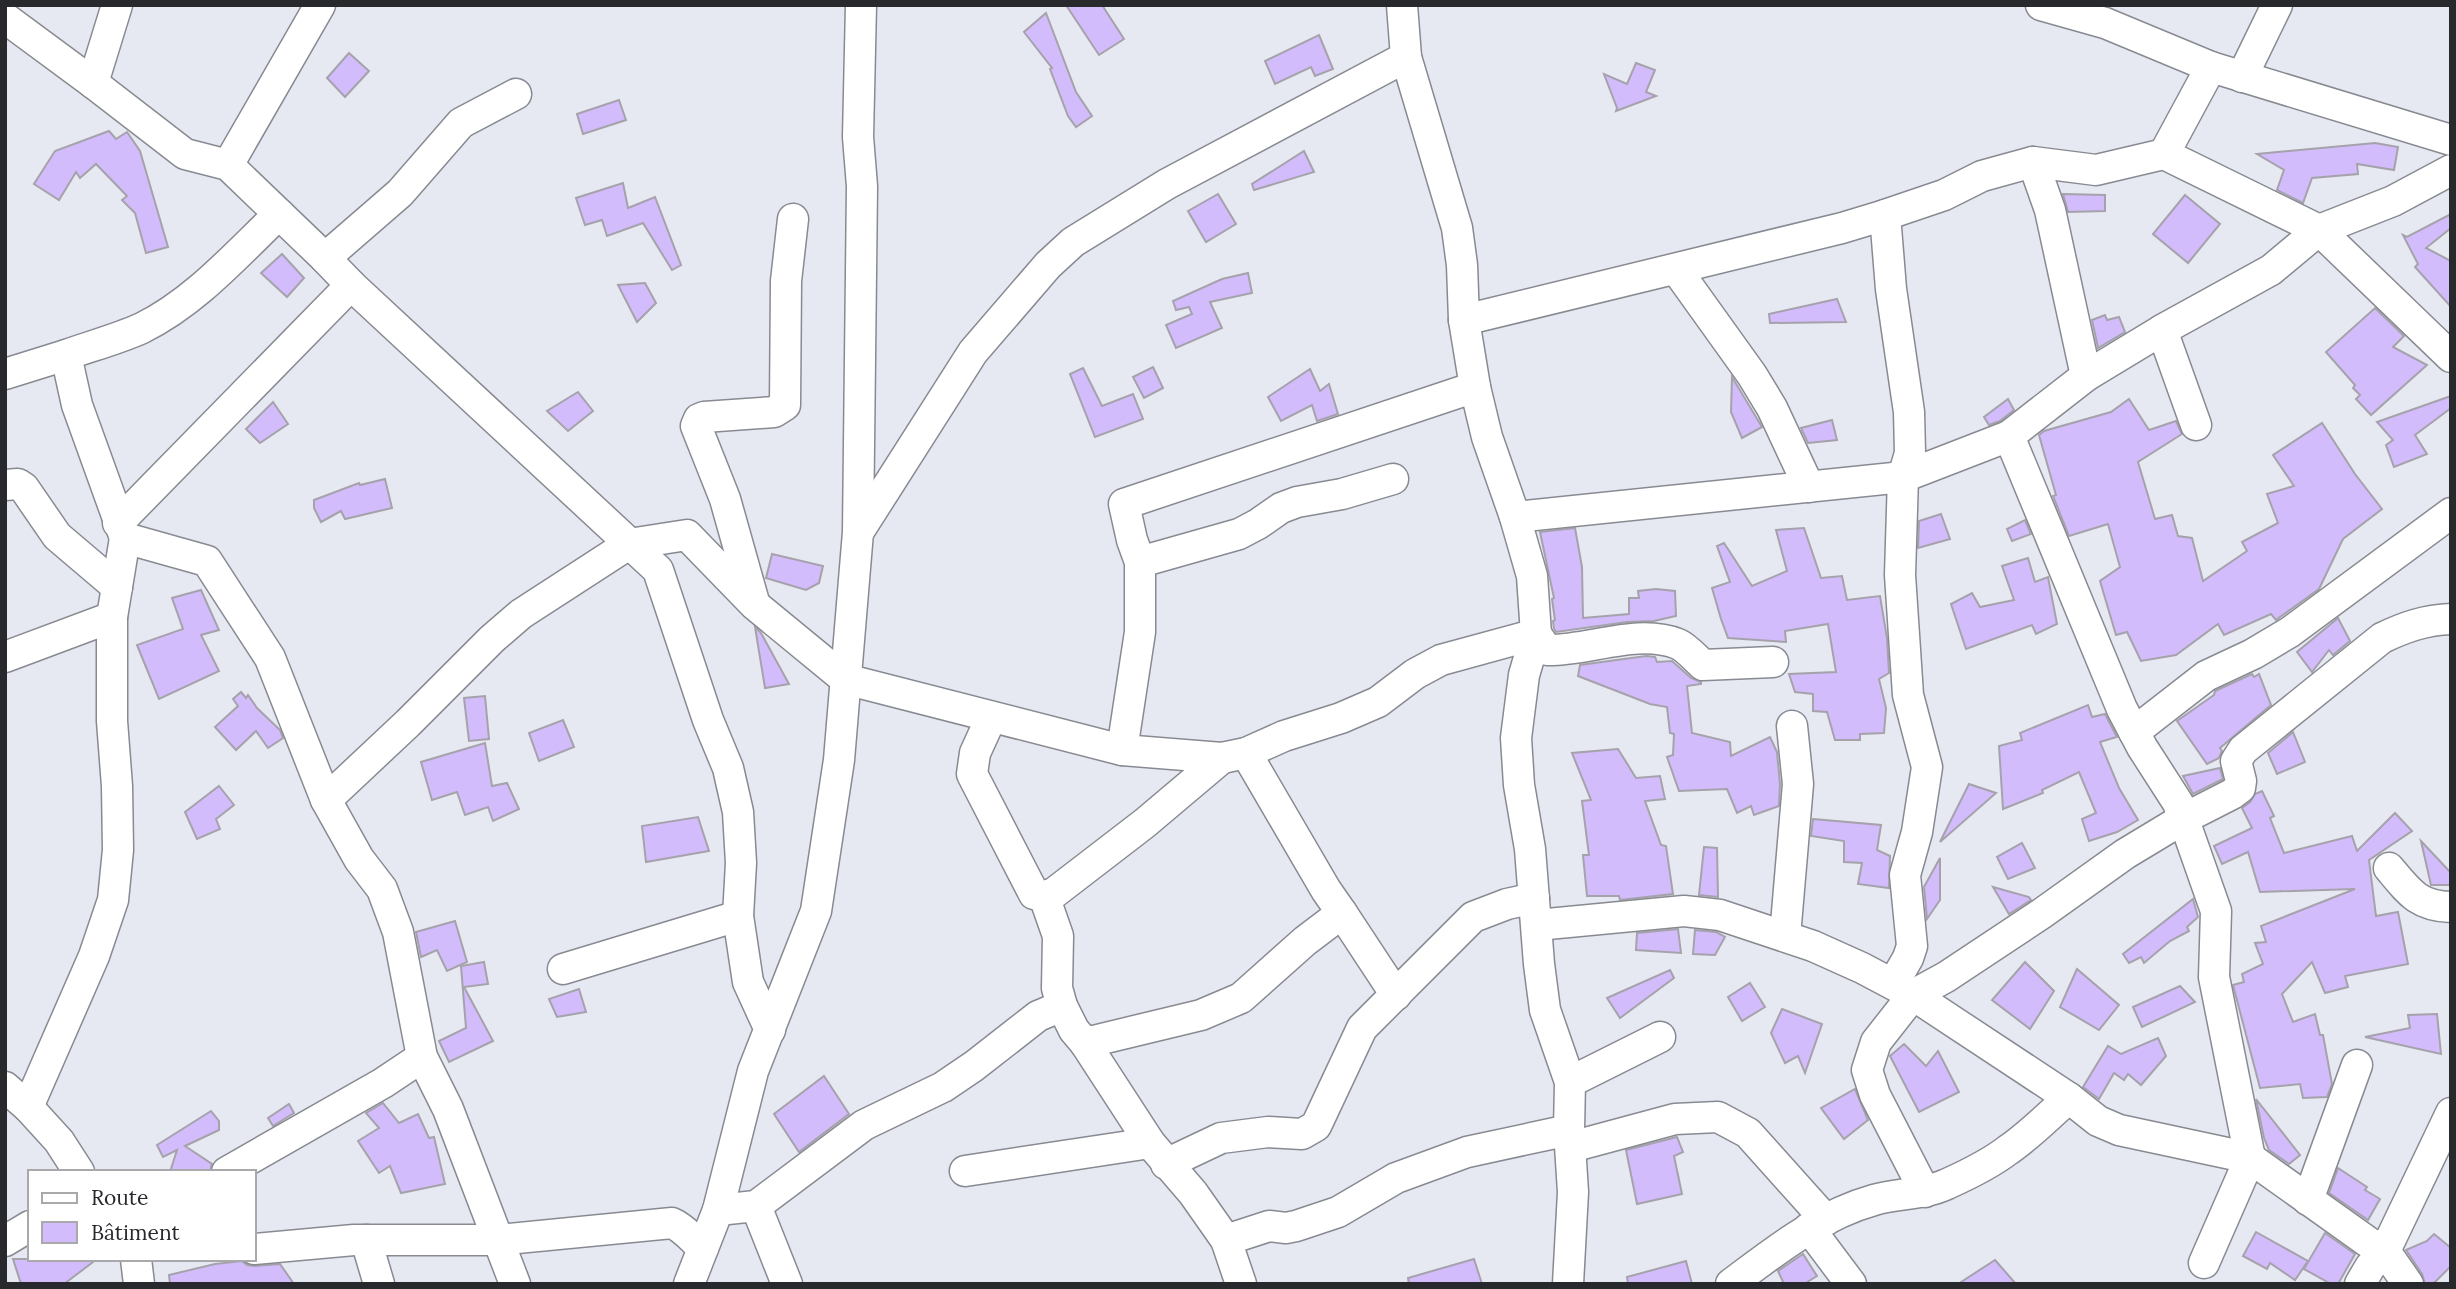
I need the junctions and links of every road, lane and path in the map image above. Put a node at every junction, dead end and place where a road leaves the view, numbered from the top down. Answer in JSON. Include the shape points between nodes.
{"nodes":[{"id":1,"x":117,"y":5,"type":"edge"},
{"id":2,"x":320,"y":5,"type":"edge"},
{"id":3,"x":861,"y":5,"type":"edge"},
{"id":4,"x":1402,"y":5,"type":"edge"},
{"id":5,"x":2041,"y":5,"type":"edge"},
{"id":6,"x":2277,"y":5,"type":"edge"},
{"id":7,"x":2128,"y":18,"type":"edge"},
{"id":8,"x":10,"y":32,"type":"edge"},
{"id":9,"x":1406,"y":57,"type":"junction"},
{"id":10,"x":2211,"y":66,"type":"junction"},
{"id":11,"x":2242,"y":77,"type":"junction"},
{"id":12,"x":93,"y":82,"type":"junction"},
{"id":13,"x":516,"y":94,"type":"dead end"},
{"id":14,"x":2451,"y":140,"type":"edge"},
{"id":15,"x":2164,"y":153,"type":"junction"},
{"id":16,"x":2033,"y":162,"type":"junction"},
{"id":17,"x":228,"y":165,"type":"junction"},
{"id":18,"x":2451,"y":170,"type":"edge"},
{"id":19,"x":279,"y":214,"type":"junction"},
{"id":20,"x":1885,"y":215,"type":"junction"},
{"id":21,"x":793,"y":219,"type":"dead end"},
{"id":22,"x":2319,"y":230,"type":"junction"},
{"id":23,"x":325,"y":258,"type":"junction"},
{"id":24,"x":1676,"y":268,"type":"junction"},
{"id":25,"x":351,"y":285,"type":"junction"},
{"id":26,"x":1464,"y":320,"type":"junction"},
{"id":27,"x":2162,"y":330,"type":"junction"},
{"id":28,"x":2449,"y":350,"type":"edge"},
{"id":29,"x":66,"y":355,"type":"junction"},
{"id":30,"x":5,"y":374,"type":"edge"},
{"id":31,"x":2087,"y":376,"type":"junction"},
{"id":32,"x":1475,"y":387,"type":"junction"},
{"id":33,"x":2196,"y":425,"type":"dead end"},
{"id":34,"x":2009,"y":436,"type":"junction"},
{"id":35,"x":1903,"y":477,"type":"junction"},
{"id":36,"x":1393,"y":480,"type":"dead end"},
{"id":37,"x":5,"y":485,"type":"edge"},
{"id":38,"x":1809,"y":487,"type":"junction"},
{"id":39,"x":2451,"y":513,"type":"edge"},
{"id":40,"x":1515,"y":517,"type":"junction"},
{"id":41,"x":121,"y":531,"type":"junction"},
{"id":42,"x":858,"y":532,"type":"junction"},
{"id":43,"x":629,"y":544,"type":"junction"},
{"id":44,"x":1140,"y":562,"type":"junction"},
{"id":45,"x":117,"y":587,"type":"junction"},
{"id":46,"x":755,"y":605,"type":"junction"},
{"id":47,"x":112,"y":617,"type":"junction"},
{"id":48,"x":2451,"y":618,"type":"edge"},
{"id":49,"x":1536,"y":634,"type":"junction"},
{"id":50,"x":5,"y":657,"type":"edge"},
{"id":51,"x":1773,"y":662,"type":"dead end"},
{"id":52,"x":845,"y":679,"type":"junction"},
{"id":53,"x":991,"y":718,"type":"junction"},
{"id":54,"x":1792,"y":726,"type":"dead end"},
{"id":55,"x":2134,"y":732,"type":"junction"},
{"id":56,"x":1122,"y":750,"type":"junction"},
{"id":57,"x":1234,"y":755,"type":"junction"},
{"id":58,"x":326,"y":800,"type":"junction"},
{"id":59,"x":2183,"y":819,"type":"junction"},
{"id":60,"x":2389,"y":868,"type":"dead end"},
{"id":61,"x":1045,"y":896,"type":"junction"},
{"id":62,"x":2451,"y":907,"type":"edge"},
{"id":63,"x":1536,"y":912,"type":"junction"},
{"id":64,"x":1342,"y":913,"type":"junction"},
{"id":65,"x":738,"y":916,"type":"junction"},
{"id":66,"x":1785,"y":936,"type":"junction"},
{"id":67,"x":563,"y":969,"type":"dead end"},
{"id":68,"x":1903,"y":990,"type":"junction"},
{"id":69,"x":1396,"y":995,"type":"junction"},
{"id":70,"x":1062,"y":1006,"type":"junction"},
{"id":71,"x":770,"y":1030,"type":"junction"},
{"id":72,"x":1660,"y":1037,"type":"dead end"},
{"id":73,"x":1085,"y":1043,"type":"junction"},
{"id":74,"x":422,"y":1057,"type":"junction"},
{"id":75,"x":2357,"y":1065,"type":"dead end"},
{"id":76,"x":1570,"y":1082,"type":"junction"},
{"id":77,"x":5,"y":1087,"type":"edge"},
{"id":78,"x":2069,"y":1098,"type":"junction"},
{"id":79,"x":29,"y":1107,"type":"junction"},
{"id":80,"x":2451,"y":1113,"type":"edge"},
{"id":81,"x":1570,"y":1139,"type":"junction"},
{"id":82,"x":1158,"y":1154,"type":"junction"},
{"id":83,"x":2250,"y":1158,"type":"junction"},
{"id":84,"x":78,"y":1170,"type":"edge"},
{"id":85,"x":231,"y":1170,"type":"edge"},
{"id":86,"x":965,"y":1171,"type":"dead end"},
{"id":87,"x":1925,"y":1192,"type":"junction"},
{"id":88,"x":2308,"y":1200,"type":"junction"},
{"id":89,"x":756,"y":1206,"type":"junction"},
{"id":90,"x":718,"y":1210,"type":"junction"},
{"id":91,"x":1817,"y":1224,"type":"junction"},
{"id":92,"x":28,"y":1227,"type":"edge"},
{"id":93,"x":366,"y":1240,"type":"junction"},
{"id":94,"x":498,"y":1240,"type":"junction"},
{"id":95,"x":1226,"y":1240,"type":"junction"},
{"id":96,"x":5,"y":1241,"type":"edge"},
{"id":97,"x":704,"y":1248,"type":"junction"},
{"id":98,"x":256,"y":1249,"type":"edge"},
{"id":99,"x":2385,"y":1251,"type":"junction"},
{"id":100,"x":136,"y":1261,"type":"edge"},
{"id":101,"x":2204,"y":1263,"type":"dead end"},
{"id":102,"x":139,"y":1284,"type":"edge"},
{"id":103,"x":379,"y":1284,"type":"edge"},
{"id":104,"x":515,"y":1284,"type":"edge"},
{"id":105,"x":690,"y":1284,"type":"edge"},
{"id":106,"x":787,"y":1284,"type":"edge"},
{"id":107,"x":1241,"y":1284,"type":"edge"},
{"id":108,"x":1568,"y":1284,"type":"edge"},
{"id":109,"x":1731,"y":1284,"type":"edge"},
{"id":110,"x":1851,"y":1284,"type":"edge"},
{"id":111,"x":2360,"y":1284,"type":"edge"},
{"id":112,"x":2408,"y":1284,"type":"edge"}],
"edges":[{"from":1,"to":12,"type":"street"},
{"from":2,"to":17,"type":"street"},
{"from":3,"to":42,"type":"street"},
{"from":4,"to":9,"type":"street"},
{"from":5,"to":7,"type":"street","via":[[2105,23]]},
{"from":6,"to":11,"type":"street"},
{"from":7,"to":10,"type":"street"},
{"from":8,"to":12,"type":"street"},
{"from":9,"to":26,"type":"street","via":[[1457,228]]},
{"from":9,"to":42,"type":"street","via":[[1167,184],[1073,242],[973,352]]},
{"from":10,"to":11,"type":"street"},
{"from":10,"to":15,"type":"street"},
{"from":11,"to":14,"type":"street"},
{"from":12,"to":17,"type":"street","via":[[185,155]]},
{"from":13,"to":23,"type":"street","via":[[461,122],[400,193]]},
{"from":15,"to":16,"type":"street","via":[[2096,170]]},
{"from":15,"to":22,"type":"street"},
{"from":16,"to":20,"type":"street","via":[[1982,176]]},
{"from":16,"to":31,"type":"street","via":[[2050,210]]},
{"from":17,"to":19,"type":"street"},
{"from":18,"to":22,"type":"street","via":[[2393,201]]},
{"from":19,"to":23,"type":"street"},
{"from":19,"to":29,"type":"street","via":[[186,299],[142,328]]},
{"from":20,"to":24,"type":"street"},
{"from":20,"to":35,"type":"street","via":[[1909,412],[1910,453]]},
{"from":21,"to":46,"type":"street","via":[[786,281],[785,405],[774,412],[704,417],[696,426],[725,499]]},
{"from":22,"to":27,"type":"street","via":[[2271,270]]},
{"from":22,"to":28,"type":"street"},
{"from":23,"to":25,"type":"street"},
{"from":24,"to":26,"type":"street"},
{"from":24,"to":38,"type":"street","via":[[1766,397]]},
{"from":25,"to":41,"type":"street"},
{"from":25,"to":43,"type":"street"},
{"from":26,"to":32,"type":"street"},
{"from":27,"to":31,"type":"street"},
{"from":27,"to":33,"type":"street"},
{"from":29,"to":30,"type":"street"},
{"from":29,"to":41,"type":"street","via":[[77,405]]},
{"from":31,"to":34,"type":"street"},
{"from":32,"to":40,"type":"street"},
{"from":32,"to":44,"type":"street","via":[[1124,503]]},
{"from":34,"to":35,"type":"street"},
{"from":34,"to":55,"type":"street"},
{"from":35,"to":38,"type":"street"},
{"from":35,"to":68,"type":"street","via":[[1900,575],[1908,695],[1927,767],[1905,874],[1912,946]]},
{"from":36,"to":44,"type":"street","via":[[1297,502],[1239,534]]},
{"from":37,"to":45,"type":"street","via":[[24,488],[57,536]]},
{"from":38,"to":40,"type":"street"},
{"from":39,"to":55,"type":"street","via":[[2290,632],[2206,676]]},
{"from":40,"to":49,"type":"street","via":[[1532,576]]},
{"from":41,"to":45,"type":"street"},
{"from":41,"to":58,"type":"street","via":[[207,561],[270,658]]},
{"from":42,"to":52,"type":"street"},
{"from":43,"to":46,"type":"street","via":[[687,535]]},
{"from":43,"to":58,"type":"street","via":[[492,639]]},
{"from":43,"to":65,"type":"street","via":[[658,570],[728,768],[738,811]]},
{"from":44,"to":56,"type":"street","via":[[1140,632]]},
{"from":45,"to":47,"type":"street"},
{"from":46,"to":52,"type":"street"},
{"from":47,"to":50,"type":"street"},
{"from":47,"to":79,"type":"street","via":[[118,850],[113,900]]},
{"from":48,"to":59,"type":"street","via":[[2430,619],[2382,638],[2243,751],[2236,761],[2240,788]]},
{"from":49,"to":51,"type":"street","via":[[1547,650],[1651,638],[1680,645],[1703,665]]},
{"from":49,"to":57,"type":"street","via":[[1441,660],[1378,702]]},
{"from":49,"to":63,"type":"street","via":[[1524,675],[1516,738]]},
{"from":52,"to":53,"type":"street"},
{"from":52,"to":71,"type":"street","via":[[839,760],[816,911]]},
{"from":53,"to":56,"type":"street"},
{"from":53,"to":61,"type":"street","via":[[975,752],[972,774],[1034,894]]},
{"from":54,"to":66,"type":"street","via":[[1798,784]]},
{"from":55,"to":59,"type":"street"},
{"from":56,"to":57,"type":"street"},
{"from":57,"to":61,"type":"street"},
{"from":57,"to":64,"type":"street"},
{"from":58,"to":74,"type":"street","via":[[382,889],[398,932]]},
{"from":59,"to":68,"type":"street","via":[[1946,977]]},
{"from":59,"to":83,"type":"street","via":[[2216,911],[2214,977]]},
{"from":60,"to":62,"type":"street","via":[[2412,896],[2438,907]]},
{"from":61,"to":70,"type":"street","via":[[1058,936],[1057,988]]},
{"from":63,"to":66,"type":"street","via":[[1684,911],[1720,915]]},
{"from":63,"to":69,"type":"street","via":[[1507,904],[1473,917]]},
{"from":63,"to":76,"type":"street","via":[[1545,1010]]},
{"from":64,"to":69,"type":"street"},
{"from":64,"to":73,"type":"street","via":[[1241,998],[1201,1015]]},
{"from":65,"to":67,"type":"street"},
{"from":65,"to":71,"type":"street","via":[[748,982]]},
{"from":66,"to":68,"type":"street"},
{"from":68,"to":78,"type":"street"},
{"from":68,"to":87,"type":"street","via":[[1867,1070],[1875,1096]]},
{"from":69,"to":82,"type":"street","via":[[1363,1028],[1316,1126],[1302,1134],[1268,1132],[1221,1138]]},
{"from":70,"to":73,"type":"street"},
{"from":70,"to":89,"type":"street","via":[[1038,1016],[943,1087],[864,1125]]},
{"from":71,"to":90,"type":"street","via":[[753,1071]]},
{"from":72,"to":76,"type":"street"},
{"from":73,"to":82,"type":"street"},
{"from":74,"to":85,"type":"street"},
{"from":74,"to":94,"type":"street","via":[[448,1109]]},
{"from":75,"to":88,"type":"street"},
{"from":76,"to":81,"type":"street"},
{"from":77,"to":79,"type":"street"},
{"from":78,"to":83,"type":"street","via":[[2098,1121],[2119,1130]]},
{"from":78,"to":87,"type":"street","via":[[2007,1151]]},
{"from":79,"to":84,"type":"street"},
{"from":80,"to":99,"type":"street"},
{"from":81,"to":91,"type":"street","via":[[1675,1119],[1718,1117],[1748,1133]]},
{"from":81,"to":95,"type":"street","via":[[1467,1152],[1396,1178],[1338,1212]]},
{"from":81,"to":108,"type":"street","via":[[1573,1192]]},
{"from":82,"to":86,"type":"street"},
{"from":82,"to":95,"type":"street"},
{"from":83,"to":88,"type":"street"},
{"from":83,"to":101,"type":"street"},
{"from":87,"to":91,"type":"street","via":[[1875,1199]]},
{"from":88,"to":99,"type":"street"},
{"from":89,"to":90,"type":"street"},
{"from":89,"to":106,"type":"street"},
{"from":90,"to":97,"type":"street"},
{"from":91,"to":109,"type":"street"},
{"from":91,"to":110,"type":"street"},
{"from":92,"to":96,"type":"street"},
{"from":93,"to":94,"type":"street"},
{"from":93,"to":98,"type":"street"},
{"from":93,"to":103,"type":"street"},
{"from":94,"to":97,"type":"street","via":[[672,1223]]},
{"from":94,"to":104,"type":"street"},
{"from":95,"to":107,"type":"street"},
{"from":97,"to":105,"type":"street"},
{"from":99,"to":111,"type":"street"},
{"from":99,"to":112,"type":"street"},
{"from":100,"to":102,"type":"street"}]}
